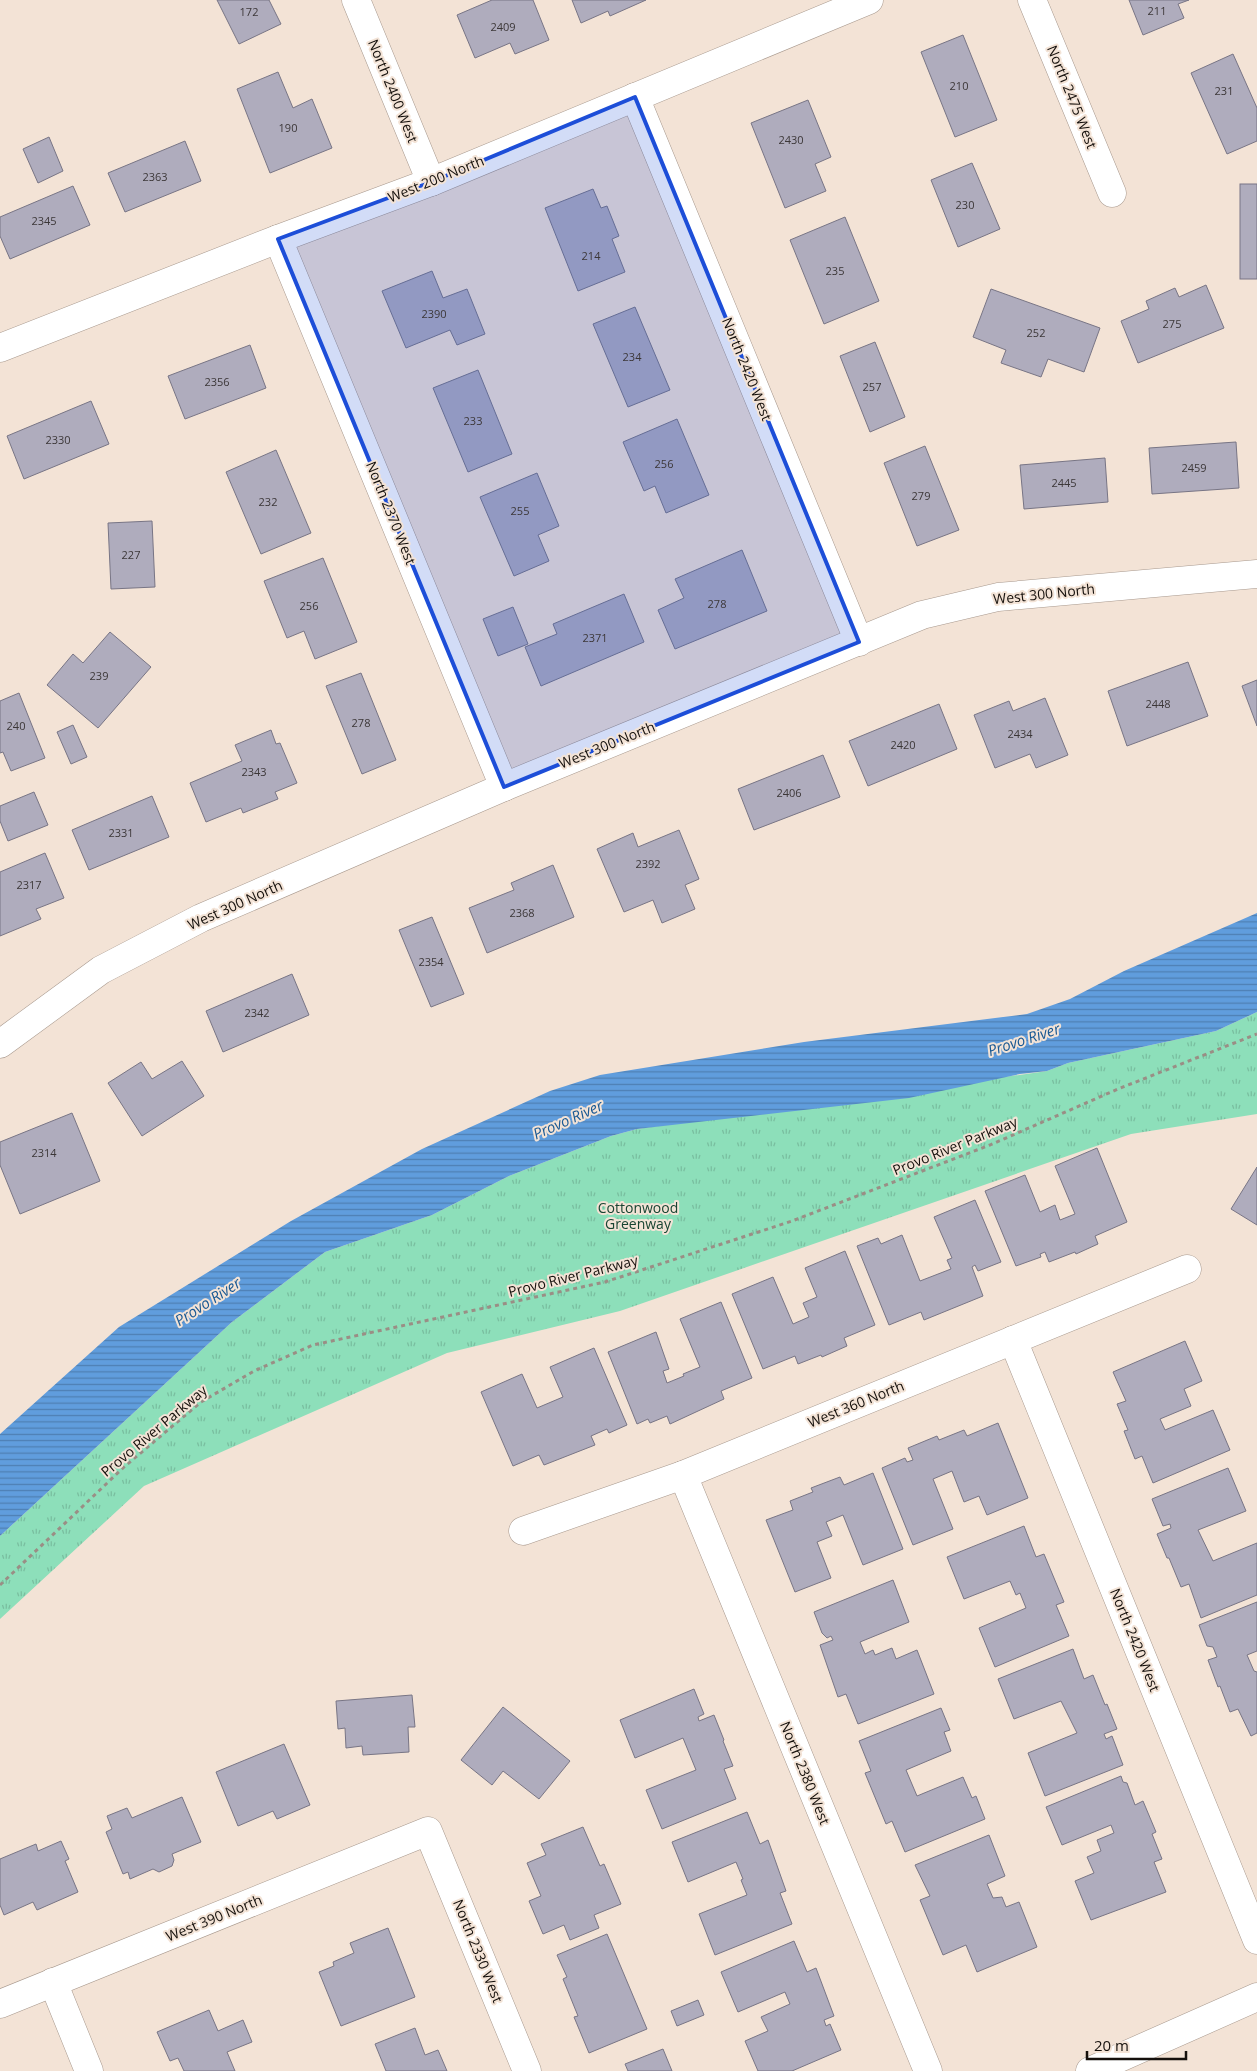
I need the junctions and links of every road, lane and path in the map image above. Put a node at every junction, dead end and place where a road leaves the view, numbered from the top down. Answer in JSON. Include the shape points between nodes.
{"nodes":[{"id":1,"x":356,"y":0,"type":"edge"},
{"id":2,"x":868,"y":0,"type":"edge"},
{"id":3,"x":1032,"y":0,"type":"edge"},
{"id":4,"x":635,"y":97,"type":"junction"},
{"id":5,"x":431,"y":182,"type":"junction"},
{"id":6,"x":1112,"y":193,"type":"dead end"},
{"id":7,"x":278,"y":239,"type":"junction"},
{"id":8,"x":0,"y":348,"type":"edge"},
{"id":9,"x":1257,"y":574,"type":"edge"},
{"id":10,"x":859,"y":642,"type":"junction"},
{"id":11,"x":504,"y":787,"type":"junction"},
{"id":12,"x":1257,"y":1034,"type":"edge"},
{"id":13,"x":0,"y":1044,"type":"edge"},
{"id":14,"x":1187,"y":1269,"type":"dead end"},
{"id":15,"x":1013,"y":1340,"type":"junction"},
{"id":16,"x":682,"y":1475,"type":"junction"},
{"id":17,"x":523,"y":1532,"type":"dead end"},
{"id":18,"x":0,"y":1585,"type":"edge"},
{"id":19,"x":428,"y":1832,"type":"joint"},
{"id":20,"x":1257,"y":1940,"type":"edge"},
{"id":21,"x":53,"y":1982,"type":"junction"},
{"id":22,"x":1257,"y":1997,"type":"edge"},
{"id":23,"x":0,"y":2004,"type":"edge"},
{"id":24,"x":89,"y":2071,"type":"edge"},
{"id":25,"x":527,"y":2071,"type":"edge"},
{"id":26,"x":928,"y":2071,"type":"edge"},
{"id":27,"x":1090,"y":2071,"type":"edge"}],
"edges":[{"from":1,"to":5,"type":"street","name":"North 2400 West"},
{"from":2,"to":4,"type":"street","name":"West 200 North"},
{"from":3,"to":6,"type":"street","name":"North 2475 West"},
{"from":4,"to":5,"type":"street","name":"West 200 North"},
{"from":4,"to":10,"type":"street","name":"North 2420 West"},
{"from":5,"to":7,"type":"street","name":"West 200 North"},
{"from":7,"to":8,"type":"street","name":"West 200 North"},
{"from":7,"to":11,"type":"street","name":"North 2370 West"},
{"from":9,"to":10,"type":"street","name":"West 300 North","via":[[998,597],[922,615]]},
{"from":10,"to":11,"type":"street","name":"West 300 North"},
{"from":11,"to":13,"type":"street","name":"West 300 North","via":[[201,918],[101,970]]},
{"from":12,"to":18,"type":"path","name":"Provo River Parkway","via":[[1118,1089],[990,1145],[792,1221],[605,1282],[313,1345],[254,1371],[201,1402],[124,1467]]},
{"from":14,"to":15,"type":"street","name":"West 360 North"},
{"from":15,"to":16,"type":"street","name":"West 360 North"},
{"from":15,"to":20,"type":"street","name":"North 2420 West"},
{"from":16,"to":17,"type":"street","name":"West 360 North"},
{"from":16,"to":26,"type":"street","name":"North 2380 West"},
{"from":19,"to":21,"type":"street","name":"West 390 North"},
{"from":19,"to":25,"type":"street","name":"North 2330 West"},
{"from":21,"to":23,"type":"street","name":"West 390 North"},
{"from":21,"to":24,"type":"street"},
{"from":22,"to":27,"type":"street"}]}
